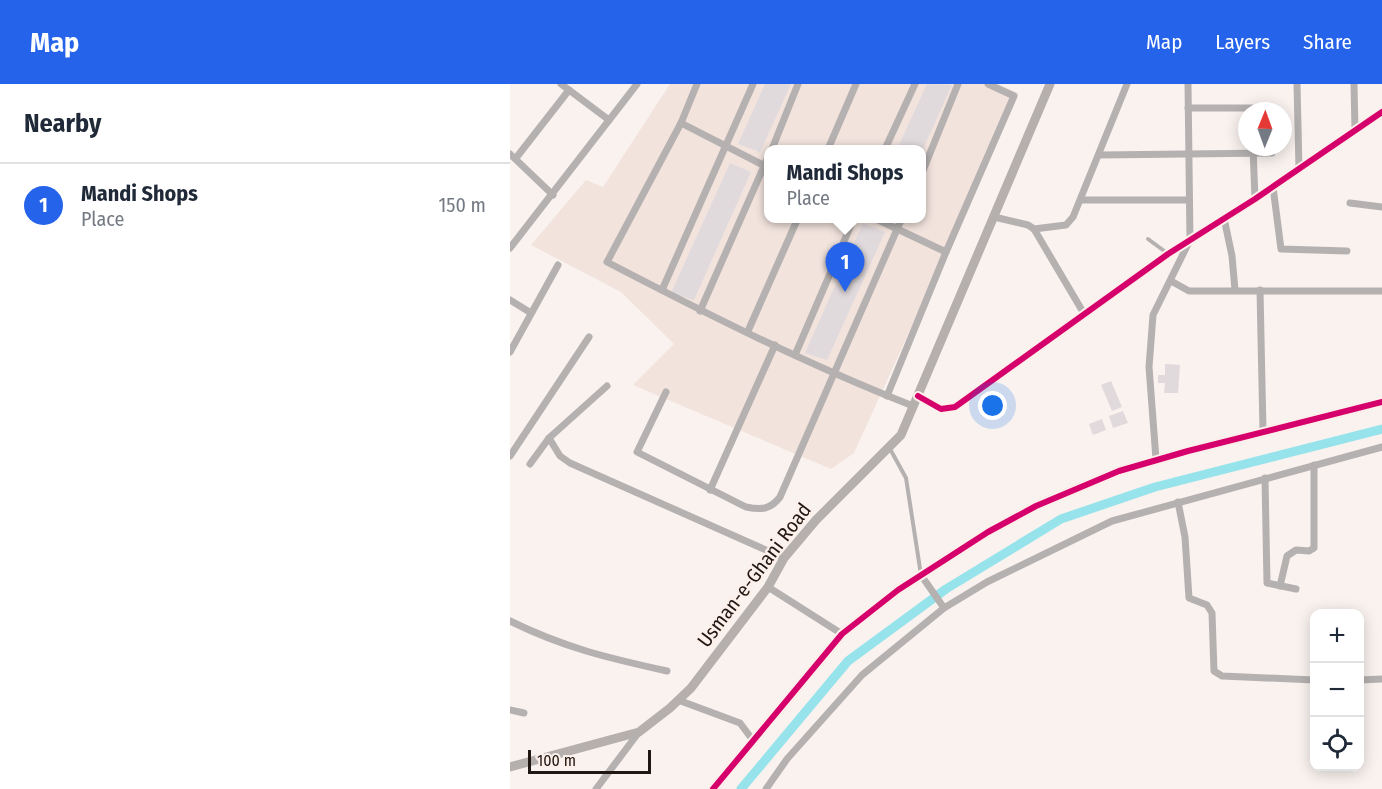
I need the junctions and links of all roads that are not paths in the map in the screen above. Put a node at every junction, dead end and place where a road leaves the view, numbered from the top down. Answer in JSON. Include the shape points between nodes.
{"nodes":[{"id":1,"x":561,"y":84,"type":"edge"},
{"id":2,"x":637,"y":84,"type":"edge"},
{"id":3,"x":698,"y":84,"type":"edge"},
{"id":4,"x":753,"y":84,"type":"edge"},
{"id":5,"x":798,"y":84,"type":"edge"},
{"id":6,"x":856,"y":84,"type":"edge"},
{"id":7,"x":915,"y":84,"type":"edge"},
{"id":8,"x":958,"y":84,"type":"edge"},
{"id":9,"x":988,"y":84,"type":"edge"},
{"id":10,"x":1050,"y":84,"type":"edge"},
{"id":11,"x":1127,"y":84,"type":"edge"},
{"id":12,"x":1188,"y":84,"type":"edge"},
{"id":13,"x":1297,"y":84,"type":"edge"},
{"id":14,"x":1354,"y":84,"type":"edge"},
{"id":15,"x":1004,"y":87,"type":"edge"},
{"id":16,"x":569,"y":90,"type":"junction"},
{"id":17,"x":1188,"y":108,"type":"junction"},
{"id":18,"x":1238,"y":108,"type":"edge"},
{"id":19,"x":1382,"y":112,"type":"edge"},
{"id":20,"x":609,"y":120,"type":"junction"},
{"id":21,"x":681,"y":123,"type":"junction"},
{"id":22,"x":1355,"y":131,"type":"junction"},
{"id":23,"x":725,"y":145,"type":"junction"},
{"id":24,"x":774,"y":145,"type":"edge"},
{"id":25,"x":830,"y":145,"type":"edge"},
{"id":26,"x":887,"y":145,"type":"edge"},
{"id":27,"x":1238,"y":151,"type":"edge"},
{"id":28,"x":1100,"y":155,"type":"junction"},
{"id":29,"x":1188,"y":155,"type":"junction"},
{"id":30,"x":513,"y":156,"type":"edge"},
{"id":31,"x":1253,"y":156,"type":"edge"},
{"id":32,"x":926,"y":161,"type":"edge"},
{"id":33,"x":764,"y":165,"type":"edge"},
{"id":34,"x":1299,"y":169,"type":"junction"},
{"id":35,"x":764,"y":173,"type":"edge"},
{"id":36,"x":1274,"y":187,"type":"junction"},
{"id":37,"x":553,"y":195,"type":"junction"},
{"id":38,"x":1255,"y":199,"type":"junction"},
{"id":39,"x":1081,"y":200,"type":"junction"},
{"id":40,"x":1188,"y":200,"type":"junction"},
{"id":41,"x":1350,"y":203,"type":"dead end"},
{"id":42,"x":1382,"y":207,"type":"edge"},
{"id":43,"x":994,"y":217,"type":"junction"},
{"id":44,"x":1224,"y":218,"type":"junction"},
{"id":45,"x":796,"y":223,"type":"edge"},
{"id":46,"x":852,"y":223,"type":"edge"},
{"id":47,"x":882,"y":223,"type":"edge"},
{"id":48,"x":900,"y":223,"type":"edge"},
{"id":49,"x":1034,"y":229,"type":"junction"},
{"id":50,"x":897,"y":230,"type":"junction"},
{"id":51,"x":513,"y":236,"type":"edge"},
{"id":52,"x":1148,"y":239,"type":"dead end"},
{"id":53,"x":1190,"y":240,"type":"junction"},
{"id":54,"x":510,"y":248,"type":"edge"},
{"id":55,"x":1347,"y":251,"type":"dead end"},
{"id":56,"x":946,"y":252,"type":"junction"},
{"id":57,"x":1168,"y":254,"type":"junction"},
{"id":58,"x":558,"y":265,"type":"dead end"},
{"id":59,"x":1171,"y":281,"type":"junction"},
{"id":60,"x":662,"y":290,"type":"junction"},
{"id":61,"x":1235,"y":290,"type":"junction"},
{"id":62,"x":1260,"y":290,"type":"junction"},
{"id":63,"x":1382,"y":291,"type":"edge"},
{"id":64,"x":510,"y":300,"type":"edge"},
{"id":65,"x":700,"y":311,"type":"junction"},
{"id":66,"x":1083,"y":312,"type":"junction"},
{"id":67,"x":531,"y":313,"type":"junction"},
{"id":68,"x":748,"y":331,"type":"junction"},
{"id":69,"x":589,"y":337,"type":"dead end"},
{"id":70,"x":775,"y":345,"type":"junction"},
{"id":71,"x":510,"y":351,"type":"edge"},
{"id":72,"x":795,"y":355,"type":"junction"},
{"id":73,"x":833,"y":373,"type":"junction"},
{"id":74,"x":607,"y":386,"type":"dead end"},
{"id":75,"x":666,"y":392,"type":"dead end"},
{"id":76,"x":887,"y":396,"type":"junction"},
{"id":77,"x":918,"y":396,"type":"junction"},
{"id":78,"x":1382,"y":402,"type":"edge"},
{"id":79,"x":914,"y":406,"type":"junction"},
{"id":80,"x":1263,"y":431,"type":"junction"},
{"id":81,"x":549,"y":438,"type":"junction"},
{"id":82,"x":889,"y":447,"type":"junction"},
{"id":83,"x":1382,"y":447,"type":"edge"},
{"id":84,"x":510,"y":456,"type":"edge"},
{"id":85,"x":1156,"y":459,"type":"junction"},
{"id":86,"x":530,"y":464,"type":"dead end"},
{"id":87,"x":1314,"y":465,"type":"junction"},
{"id":88,"x":1265,"y":478,"type":"junction"},
{"id":89,"x":710,"y":490,"type":"junction"},
{"id":90,"x":1178,"y":502,"type":"junction"},
{"id":91,"x":784,"y":558,"type":"junction"},
{"id":92,"x":921,"y":575,"type":"junction"},
{"id":93,"x":1280,"y":586,"type":"junction"},
{"id":94,"x":768,"y":587,"type":"junction"},
{"id":95,"x":1296,"y":589,"type":"dead end"},
{"id":96,"x":943,"y":606,"type":"junction"},
{"id":97,"x":510,"y":621,"type":"edge"},
{"id":98,"x":842,"y":634,"type":"junction"},
{"id":99,"x":668,"y":671,"type":"dead end"},
{"id":100,"x":1382,"y":679,"type":"edge"},
{"id":101,"x":1310,"y":680,"type":"edge"},
{"id":102,"x":1364,"y":680,"type":"edge"},
{"id":103,"x":678,"y":700,"type":"junction"},
{"id":104,"x":510,"y":710,"type":"edge"},
{"id":105,"x":524,"y":713,"type":"dead end"},
{"id":106,"x":639,"y":732,"type":"junction"},
{"id":107,"x":752,"y":740,"type":"junction"},
{"id":108,"x":510,"y":767,"type":"edge"},
{"id":109,"x":596,"y":789,"type":"edge"},
{"id":110,"x":713,"y":789,"type":"edge"},
{"id":111,"x":766,"y":789,"type":"edge"}],
"edges":[{"from":1,"to":16,"type":"street"},
{"from":2,"to":20,"type":"street"},
{"from":3,"to":21,"type":"street"},
{"from":4,"to":23,"type":"street"},
{"from":5,"to":24,"type":"street"},
{"from":6,"to":25,"type":"street"},
{"from":7,"to":26,"type":"street"},
{"from":8,"to":32,"type":"street"},
{"from":9,"to":15,"type":"street"},
{"from":10,"to":43,"type":"main road","name":"Usman-e-Ghani Road"},
{"from":11,"to":28,"type":"street"},
{"from":12,"to":17,"type":"street"},
{"from":13,"to":34,"type":"street"},
{"from":14,"to":22,"type":"street"},
{"from":15,"to":56,"type":"street","via":[[1014,96]]},
{"from":16,"to":20,"type":"street"},
{"from":16,"to":30,"type":"street"},
{"from":17,"to":18,"type":"street"},
{"from":17,"to":29,"type":"street"},
{"from":19,"to":22,"type":"street"},
{"from":20,"to":37,"type":"street"},
{"from":21,"to":23,"type":"street"},
{"from":21,"to":60,"type":"street","via":[[607,262]]},
{"from":22,"to":34,"type":"street"},
{"from":23,"to":33,"type":"street"},
{"from":23,"to":60,"type":"street"},
{"from":27,"to":29,"type":"street"},
{"from":28,"to":29,"type":"street"},
{"from":28,"to":39,"type":"street"},
{"from":29,"to":40,"type":"street"},
{"from":30,"to":37,"type":"street"},
{"from":31,"to":38,"type":"street"},
{"from":34,"to":36,"type":"street"},
{"from":35,"to":65,"type":"street"},
{"from":36,"to":38,"type":"street"},
{"from":36,"to":55,"type":"street","via":[[1281,249]]},
{"from":37,"to":51,"type":"street"},
{"from":38,"to":44,"type":"street"},
{"from":39,"to":40,"type":"street"},
{"from":39,"to":49,"type":"street","via":[[1066,225]]},
{"from":40,"to":53,"type":"street"},
{"from":41,"to":42,"type":"street"},
{"from":43,"to":49,"type":"street"},
{"from":43,"to":77,"type":"main road","name":"Usman-e-Ghani Road"},
{"from":44,"to":53,"type":"street"},
{"from":44,"to":61,"type":"street"},
{"from":45,"to":68,"type":"street"},
{"from":46,"to":72,"type":"street"},
{"from":47,"to":50,"type":"street"},
{"from":48,"to":50,"type":"street"},
{"from":49,"to":66,"type":"street"},
{"from":50,"to":56,"type":"street"},
{"from":50,"to":73,"type":"street"},
{"from":51,"to":54,"type":"street"},
{"from":52,"to":57,"type":"lane"},
{"from":53,"to":57,"type":"street"},
{"from":53,"to":59,"type":"street"},
{"from":56,"to":76,"type":"street"},
{"from":57,"to":66,"type":"street"},
{"from":58,"to":67,"type":"street"},
{"from":59,"to":61,"type":"street","via":[[1189,291]]},
{"from":59,"to":85,"type":"street","via":[[1153,315],[1149,367]]},
{"from":60,"to":65,"type":"street"},
{"from":61,"to":62,"type":"street"},
{"from":62,"to":63,"type":"street"},
{"from":62,"to":80,"type":"street"},
{"from":64,"to":67,"type":"street"},
{"from":65,"to":68,"type":"street"},
{"from":66,"to":77,"type":"street","via":[[955,407],[941,409]]},
{"from":67,"to":71,"type":"street"},
{"from":68,"to":70,"type":"street"},
{"from":69,"to":84,"type":"street"},
{"from":70,"to":72,"type":"street"},
{"from":70,"to":89,"type":"street"},
{"from":72,"to":73,"type":"street"},
{"from":73,"to":76,"type":"street"},
{"from":73,"to":89,"type":"street","via":[[773,506],[746,507]]},
{"from":74,"to":81,"type":"street"},
{"from":75,"to":89,"type":"street","via":[[637,452]]},
{"from":76,"to":79,"type":"street"},
{"from":77,"to":79,"type":"main road","name":"Usman-e-Ghani Road"},
{"from":78,"to":80,"type":"main road"},
{"from":79,"to":82,"type":"main road","name":"Usman-e-Ghani Road","via":[[901,435]]},
{"from":80,"to":85,"type":"main road"},
{"from":81,"to":86,"type":"street"},
{"from":81,"to":91,"type":"street","via":[[560,456],[570,463]]},
{"from":82,"to":91,"type":"main road","name":"Usman-e-Ghani Road"},
{"from":82,"to":92,"type":"lane","via":[[906,478]]},
{"from":83,"to":87,"type":"street"},
{"from":85,"to":92,"type":"main road","via":[[1036,506]]},
{"from":87,"to":88,"type":"street"},
{"from":87,"to":93,"type":"street","via":[[1314,548],[1296,550],[1287,556]]},
{"from":88,"to":90,"type":"street"},
{"from":88,"to":93,"type":"street","via":[[1266,583]]},
{"from":90,"to":96,"type":"street","via":[[1112,520]]},
{"from":90,"to":101,"type":"street","via":[[1189,598],[1207,605],[1212,613],[1214,672],[1222,676]]},
{"from":91,"to":94,"type":"main road","name":"Usman-e-Ghani Road"},
{"from":92,"to":96,"type":"street"},
{"from":92,"to":98,"type":"main road"},
{"from":93,"to":95,"type":"street"},
{"from":94,"to":98,"type":"street"},
{"from":94,"to":103,"type":"main road","name":"Usman-e-Ghani Road"},
{"from":96,"to":111,"type":"street","via":[[862,675],[786,759]]},
{"from":97,"to":99,"type":"street","via":[[583,652]]},
{"from":98,"to":107,"type":"main road"},
{"from":100,"to":102,"type":"street"},
{"from":103,"to":106,"type":"main road","name":"Usman-e-Ghani Road"},
{"from":103,"to":107,"type":"street","via":[[741,723]]},
{"from":104,"to":105,"type":"street"},
{"from":106,"to":108,"type":"main road","name":"Usman-e-Ghani Road"},
{"from":106,"to":109,"type":"street"},
{"from":107,"to":110,"type":"main road"}]}
